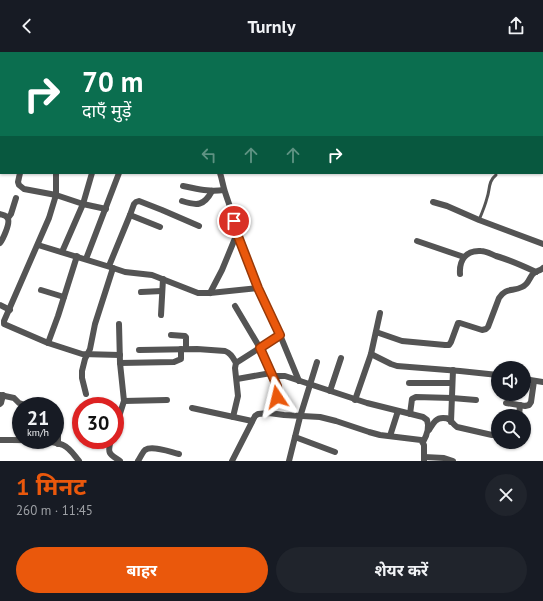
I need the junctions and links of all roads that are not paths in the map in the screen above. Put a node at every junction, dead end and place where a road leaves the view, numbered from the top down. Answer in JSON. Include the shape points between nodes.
{"nodes":[{"id":1,"x":20,"y":174,"type":"edge"},
{"id":2,"x":56,"y":174,"type":"edge"},
{"id":3,"x":92,"y":174,"type":"edge"},
{"id":4,"x":119,"y":174,"type":"edge"},
{"id":5,"x":220,"y":174,"type":"edge"},
{"id":6,"x":496,"y":175,"type":"dead end"},
{"id":7,"x":183,"y":186,"type":"dead end"},
{"id":8,"x":224,"y":190,"type":"junction"},
{"id":9,"x":212,"y":191,"type":"junction"},
{"id":10,"x":56,"y":195,"type":"junction"},
{"id":11,"x":16,"y":198,"type":"dead end"},
{"id":12,"x":182,"y":201,"type":"dead end"},
{"id":13,"x":433,"y":202,"type":"dead end"},
{"id":14,"x":83,"y":204,"type":"junction"},
{"id":15,"x":106,"y":208,"type":"junction"},
{"id":16,"x":0,"y":214,"type":"edge"},
{"id":17,"x":130,"y":215,"type":"junction"},
{"id":18,"x":8,"y":218,"type":"junction"},
{"id":19,"x":479,"y":220,"type":"junction"},
{"id":20,"x":199,"y":226,"type":"dead end"},
{"id":21,"x":160,"y":227,"type":"dead end"},
{"id":22,"x":236,"y":231,"type":"junction"},
{"id":23,"x":416,"y":241,"type":"dead end"},
{"id":24,"x":0,"y":243,"type":"edge"},
{"id":25,"x":38,"y":244,"type":"junction"},
{"id":26,"x":543,"y":244,"type":"edge"},
{"id":27,"x":62,"y":252,"type":"junction"},
{"id":28,"x":77,"y":256,"type":"junction"},
{"id":29,"x":464,"y":257,"type":"junction"},
{"id":30,"x":86,"y":259,"type":"junction"},
{"id":31,"x":111,"y":267,"type":"junction"},
{"id":32,"x":543,"y":268,"type":"edge"},
{"id":33,"x":536,"y":272,"type":"junction"},
{"id":34,"x":460,"y":274,"type":"dead end"},
{"id":35,"x":163,"y":279,"type":"junction"},
{"id":36,"x":258,"y":288,"type":"junction"},
{"id":37,"x":41,"y":290,"type":"dead end"},
{"id":38,"x":162,"y":291,"type":"junction"},
{"id":39,"x":141,"y":292,"type":"dead end"},
{"id":40,"x":210,"y":293,"type":"junction"},
{"id":41,"x":64,"y":297,"type":"junction"},
{"id":42,"x":0,"y":305,"type":"edge"},
{"id":43,"x":235,"y":306,"type":"dead end"},
{"id":44,"x":10,"y":310,"type":"junction"},
{"id":45,"x":380,"y":312,"type":"dead end"},
{"id":46,"x":161,"y":315,"type":"dead end"},
{"id":47,"x":119,"y":324,"type":"dead end"},
{"id":48,"x":376,"y":332,"type":"junction"},
{"id":49,"x":171,"y":335,"type":"dead end"},
{"id":50,"x":280,"y":335,"type":"junction"},
{"id":51,"x":48,"y":343,"type":"junction"},
{"id":52,"x":260,"y":348,"type":"junction"},
{"id":53,"x":184,"y":349,"type":"junction"},
{"id":54,"x":139,"y":350,"type":"dead end"},
{"id":55,"x":88,"y":354,"type":"junction"},
{"id":56,"x":371,"y":354,"type":"junction"},
{"id":57,"x":120,"y":355,"type":"junction"},
{"id":58,"x":341,"y":358,"type":"dead end"},
{"id":59,"x":317,"y":362,"type":"dead end"},
{"id":60,"x":120,"y":363,"type":"junction"},
{"id":61,"x":236,"y":363,"type":"junction"},
{"id":62,"x":453,"y":370,"type":"junction"},
{"id":63,"x":272,"y":374,"type":"junction"},
{"id":64,"x":491,"y":374,"type":"edge"},
{"id":65,"x":236,"y":379,"type":"junction"},
{"id":66,"x":531,"y":380,"type":"edge"},
{"id":67,"x":299,"y":381,"type":"junction"},
{"id":68,"x":534,"y":381,"type":"junction"},
{"id":69,"x":543,"y":382,"type":"edge"},
{"id":70,"x":409,"y":383,"type":"dead end"},
{"id":71,"x":452,"y":383,"type":"junction"},
{"id":72,"x":310,"y":385,"type":"junction"},
{"id":73,"x":330,"y":391,"type":"junction"},
{"id":74,"x":86,"y":394,"type":"dead end"},
{"id":75,"x":2,"y":395,"type":"edge"},
{"id":76,"x":124,"y":397,"type":"edge"},
{"id":77,"x":12,"y":398,"type":"edge"},
{"id":78,"x":452,"y":398,"type":"junction"},
{"id":79,"x":167,"y":400,"type":"dead end"},
{"id":80,"x":355,"y":400,"type":"junction"},
{"id":81,"x":476,"y":400,"type":"dead end"},
{"id":82,"x":124,"y":401,"type":"edge"},
{"id":83,"x":506,"y":403,"type":"dead end"},
{"id":84,"x":0,"y":404,"type":"edge"},
{"id":85,"x":520,"y":405,"type":"junction"},
{"id":86,"x":192,"y":408,"type":"dead end"},
{"id":87,"x":520,"y":409,"type":"edge"},
{"id":88,"x":398,"y":411,"type":"junction"},
{"id":89,"x":269,"y":413,"type":"junction"},
{"id":90,"x":410,"y":414,"type":"junction"},
{"id":91,"x":233,"y":417,"type":"junction"},
{"id":92,"x":300,"y":417,"type":"junction"},
{"id":93,"x":252,"y":421,"type":"junction"},
{"id":94,"x":451,"y":422,"type":"junction"},
{"id":95,"x":428,"y":431,"type":"junction"},
{"id":96,"x":491,"y":435,"type":"edge"},
{"id":97,"x":390,"y":436,"type":"junction"},
{"id":98,"x":295,"y":437,"type":"junction"},
{"id":99,"x":0,"y":440,"type":"edge"},
{"id":100,"x":12,"y":440,"type":"edge"},
{"id":101,"x":423,"y":442,"type":"junction"},
{"id":102,"x":64,"y":446,"type":"edge"},
{"id":103,"x":108,"y":449,"type":"edge"},
{"id":104,"x":335,"y":452,"type":"dead end"},
{"id":105,"x":179,"y":454,"type":"dead end"},
{"id":106,"x":424,"y":459,"type":"edge"},
{"id":107,"x":79,"y":461,"type":"edge"},
{"id":108,"x":120,"y":461,"type":"edge"},
{"id":109,"x":138,"y":461,"type":"edge"},
{"id":110,"x":232,"y":461,"type":"edge"},
{"id":111,"x":289,"y":461,"type":"edge"},
{"id":112,"x":453,"y":461,"type":"edge"}],
"edges":[{"from":1,"to":10,"type":"street","via":[[18,182],[21,187]]},
{"from":2,"to":10,"type":"street"},
{"from":3,"to":14,"type":"street"},
{"from":4,"to":15,"type":"street"},
{"from":5,"to":8,"type":"street"},
{"from":6,"to":19,"type":"lane","via":[[490,184],[488,198]]},
{"from":7,"to":9,"type":"street"},
{"from":8,"to":9,"type":"street"},
{"from":8,"to":22,"type":"street"},
{"from":9,"to":12,"type":"street","via":[[202,203]]},
{"from":10,"to":14,"type":"street"},
{"from":10,"to":25,"type":"street","via":[[50,218]]},
{"from":11,"to":18,"type":"street"},
{"from":13,"to":19,"type":"street"},
{"from":14,"to":15,"type":"street"},
{"from":14,"to":27,"type":"street"},
{"from":15,"to":30,"type":"street"},
{"from":16,"to":18,"type":"street"},
{"from":17,"to":20,"type":"street","via":[[134,204],[139,201]]},
{"from":17,"to":21,"type":"street"},
{"from":17,"to":31,"type":"street"},
{"from":18,"to":24,"type":"street","via":[[5,236]]},
{"from":19,"to":26,"type":"street"},
{"from":22,"to":36,"type":"street"},
{"from":22,"to":40,"type":"street"},
{"from":23,"to":29,"type":"street"},
{"from":25,"to":27,"type":"street"},
{"from":25,"to":44,"type":"street"},
{"from":27,"to":28,"type":"street"},
{"from":28,"to":30,"type":"street"},
{"from":28,"to":41,"type":"street"},
{"from":29,"to":33,"type":"street","via":[[482,251]]},
{"from":29,"to":34,"type":"street","via":[[461,260]]},
{"from":30,"to":31,"type":"street"},
{"from":31,"to":35,"type":"street"},
{"from":31,"to":55,"type":"street"},
{"from":32,"to":33,"type":"street"},
{"from":33,"to":48,"type":"street","via":[[524,287],[502,294],[486,329],[458,323],[449,345],[402,341]]},
{"from":35,"to":38,"type":"street"},
{"from":35,"to":40,"type":"street","via":[[198,293]]},
{"from":36,"to":40,"type":"street"},
{"from":36,"to":50,"type":"street"},
{"from":37,"to":41,"type":"street"},
{"from":38,"to":39,"type":"street"},
{"from":38,"to":46,"type":"street"},
{"from":41,"to":51,"type":"street"},
{"from":42,"to":44,"type":"street"},
{"from":43,"to":52,"type":"street"},
{"from":44,"to":51,"type":"street","via":[[4,324]]},
{"from":45,"to":48,"type":"street"},
{"from":47,"to":57,"type":"street"},
{"from":48,"to":56,"type":"street"},
{"from":49,"to":53,"type":"street","via":[[186,337]]},
{"from":50,"to":52,"type":"street"},
{"from":50,"to":67,"type":"street"},
{"from":51,"to":55,"type":"street"},
{"from":52,"to":61,"type":"street"},
{"from":52,"to":63,"type":"street"},
{"from":53,"to":54,"type":"street"},
{"from":53,"to":60,"type":"street","via":[[181,359],[174,362]]},
{"from":53,"to":61,"type":"street","via":[[225,351]]},
{"from":55,"to":57,"type":"street"},
{"from":55,"to":74,"type":"street","via":[[81,374]]},
{"from":56,"to":62,"type":"street","via":[[397,366]]},
{"from":56,"to":80,"type":"street"},
{"from":57,"to":60,"type":"street"},
{"from":58,"to":73,"type":"street"},
{"from":59,"to":72,"type":"street"},
{"from":60,"to":76,"type":"street"},
{"from":61,"to":65,"type":"street"},
{"from":62,"to":64,"type":"street"},
{"from":62,"to":71,"type":"street"},
{"from":63,"to":65,"type":"street"},
{"from":63,"to":67,"type":"street"},
{"from":63,"to":89,"type":"street","via":[[278,392]]},
{"from":65,"to":91,"type":"street","via":[[238,399]]},
{"from":66,"to":68,"type":"street"},
{"from":67,"to":72,"type":"street"},
{"from":68,"to":69,"type":"street"},
{"from":68,"to":85,"type":"street","via":[[531,404]]},
{"from":70,"to":71,"type":"street"},
{"from":71,"to":78,"type":"street"},
{"from":72,"to":73,"type":"street"},
{"from":72,"to":92,"type":"street"},
{"from":73,"to":80,"type":"street"},
{"from":75,"to":77,"type":"street"},
{"from":75,"to":84,"type":"street"},
{"from":78,"to":81,"type":"street"},
{"from":78,"to":90,"type":"street","via":[[416,396],[412,399]]},
{"from":78,"to":94,"type":"street"},
{"from":79,"to":82,"type":"street"},
{"from":80,"to":88,"type":"street"},
{"from":83,"to":85,"type":"street"},
{"from":85,"to":87,"type":"street"},
{"from":86,"to":91,"type":"street"},
{"from":88,"to":90,"type":"street"},
{"from":88,"to":97,"type":"street"},
{"from":89,"to":92,"type":"street"},
{"from":89,"to":93,"type":"street","via":[[258,414]]},
{"from":90,"to":95,"type":"street","via":[[426,418]]},
{"from":91,"to":93,"type":"street"},
{"from":92,"to":97,"type":"street","via":[[320,417]]},
{"from":92,"to":98,"type":"street"},
{"from":93,"to":110,"type":"street"},
{"from":94,"to":95,"type":"street","via":[[447,418],[437,419]]},
{"from":94,"to":96,"type":"street","via":[[457,427]]},
{"from":95,"to":101,"type":"street"},
{"from":97,"to":101,"type":"street","via":[[418,439]]},
{"from":98,"to":104,"type":"street"},
{"from":98,"to":111,"type":"street"},
{"from":99,"to":100,"type":"street"},
{"from":101,"to":106,"type":"street"},
{"from":102,"to":107,"type":"street"},
{"from":103,"to":108,"type":"street","via":[[111,455]]},
{"from":105,"to":109,"type":"street","via":[[149,449],[143,452]]},
{"from":106,"to":112,"type":"street","via":[[444,458]]}]}
